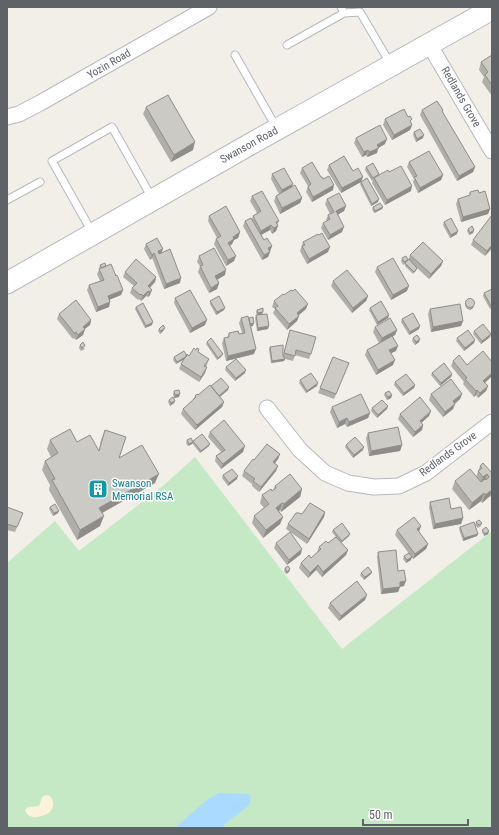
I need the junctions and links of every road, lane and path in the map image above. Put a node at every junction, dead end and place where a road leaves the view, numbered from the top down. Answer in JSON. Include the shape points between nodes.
{"nodes":[{"id":1,"x":209,"y":7,"type":"edge"},
{"id":2,"x":492,"y":9,"type":"edge"},
{"id":3,"x":343,"y":10,"type":"edge"},
{"id":4,"x":429,"y":44,"type":"junction"},
{"id":5,"x":287,"y":45,"type":"dead end"},
{"id":6,"x":235,"y":55,"type":"dead end"},
{"id":7,"x":391,"y":65,"type":"junction"},
{"id":8,"x":7,"y":117,"type":"edge"},
{"id":9,"x":277,"y":129,"type":"junction"},
{"id":10,"x":492,"y":151,"type":"edge"},
{"id":11,"x":40,"y":182,"type":"dead end"},
{"id":12,"x":7,"y":200,"type":"edge"},
{"id":13,"x":153,"y":200,"type":"junction"},
{"id":14,"x":93,"y":234,"type":"junction"},
{"id":15,"x":7,"y":283,"type":"edge"},
{"id":16,"x":267,"y":408,"type":"dead end"},
{"id":17,"x":492,"y":422,"type":"edge"}],
"edges":[{"from":1,"to":8,"type":"street","name":"Yozin Road","via":[[40,103]]},
{"from":2,"to":4,"type":"main road","name":"Swanson Road"},
{"from":3,"to":5,"type":"lane"},
{"from":3,"to":7,"type":"lane","via":[[360,12]]},
{"from":4,"to":7,"type":"main road","name":"Swanson Road"},
{"from":4,"to":10,"type":"street","name":"Redlands Grove"},
{"from":6,"to":9,"type":"lane"},
{"from":7,"to":9,"type":"main road","name":"Swanson Road"},
{"from":9,"to":13,"type":"main road","name":"Swanson Road"},
{"from":11,"to":12,"type":"lane"},
{"from":13,"to":14,"type":"main road","name":"Swanson Road"},
{"from":13,"to":14,"type":"lane","via":[[112,127],[52,161]]},
{"from":14,"to":15,"type":"main road","name":"Swanson Road"},
{"from":16,"to":17,"type":"street","name":"Redlands Grove","via":[[300,450],[325,473],[348,483],[374,487],[399,486],[426,473]]}]}
